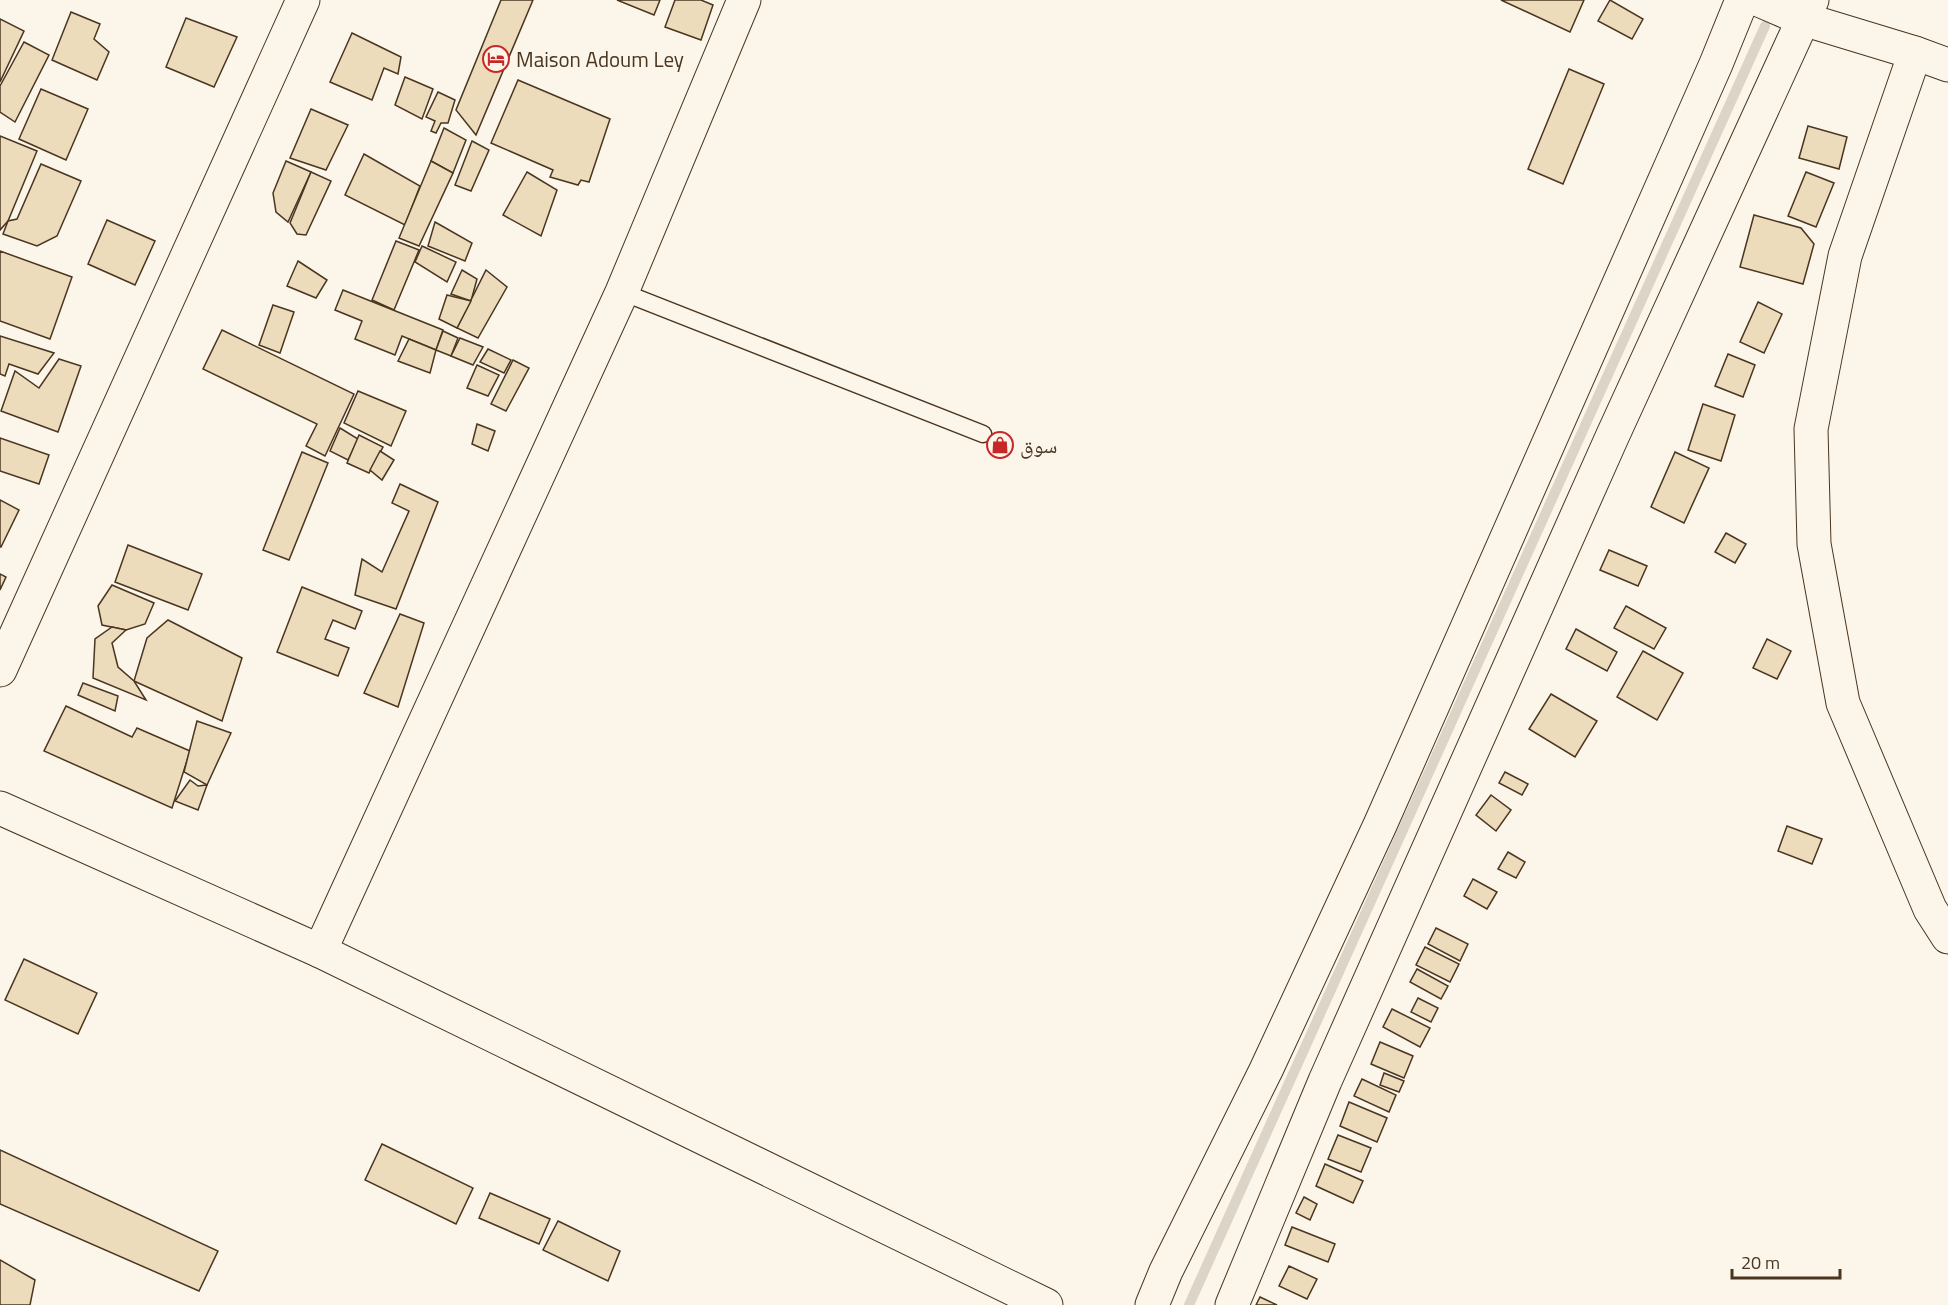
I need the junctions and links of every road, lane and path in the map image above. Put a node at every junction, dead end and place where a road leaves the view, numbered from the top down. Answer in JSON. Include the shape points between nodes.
{"nodes":[{"id":1,"x":303,"y":0,"type":"edge"},
{"id":2,"x":744,"y":0,"type":"edge"},
{"id":3,"x":1742,"y":0,"type":"edge"},
{"id":4,"x":1759,"y":0,"type":"edge"},
{"id":5,"x":1807,"y":10,"type":"edge"},
{"id":6,"x":1915,"y":52,"type":"junction"},
{"id":7,"x":1948,"y":65,"type":"edge"},
{"id":8,"x":622,"y":292,"type":"junction"},
{"id":9,"x":983,"y":434,"type":"dead end"},
{"id":10,"x":0,"y":670,"type":"edge"},
{"id":11,"x":0,"y":808,"type":"edge"},
{"id":12,"x":1948,"y":937,"type":"edge"},
{"id":13,"x":320,"y":951,"type":"junction"},
{"id":14,"x":1046,"y":1305,"type":"edge"},
{"id":15,"x":1152,"y":1305,"type":"edge"},
{"id":16,"x":1232,"y":1305,"type":"edge"}],
"edges":[{"from":1,"to":10,"type":"street"},
{"from":2,"to":8,"type":"street"},
{"from":3,"to":15,"type":"street","via":[[1380,825]]},
{"from":4,"to":5,"type":"street"},
{"from":5,"to":6,"type":"street"},
{"from":5,"to":16,"type":"street","via":[[1364,993]]},
{"from":6,"to":7,"type":"street"},
{"from":6,"to":12,"type":"street","via":[[1845,255],[1811,429],[1814,544],[1843,703],[1930,909]]},
{"from":8,"to":9,"type":"lane"},
{"from":8,"to":13,"type":"street"},
{"from":11,"to":13,"type":"street"},
{"from":13,"to":14,"type":"street"}]}
